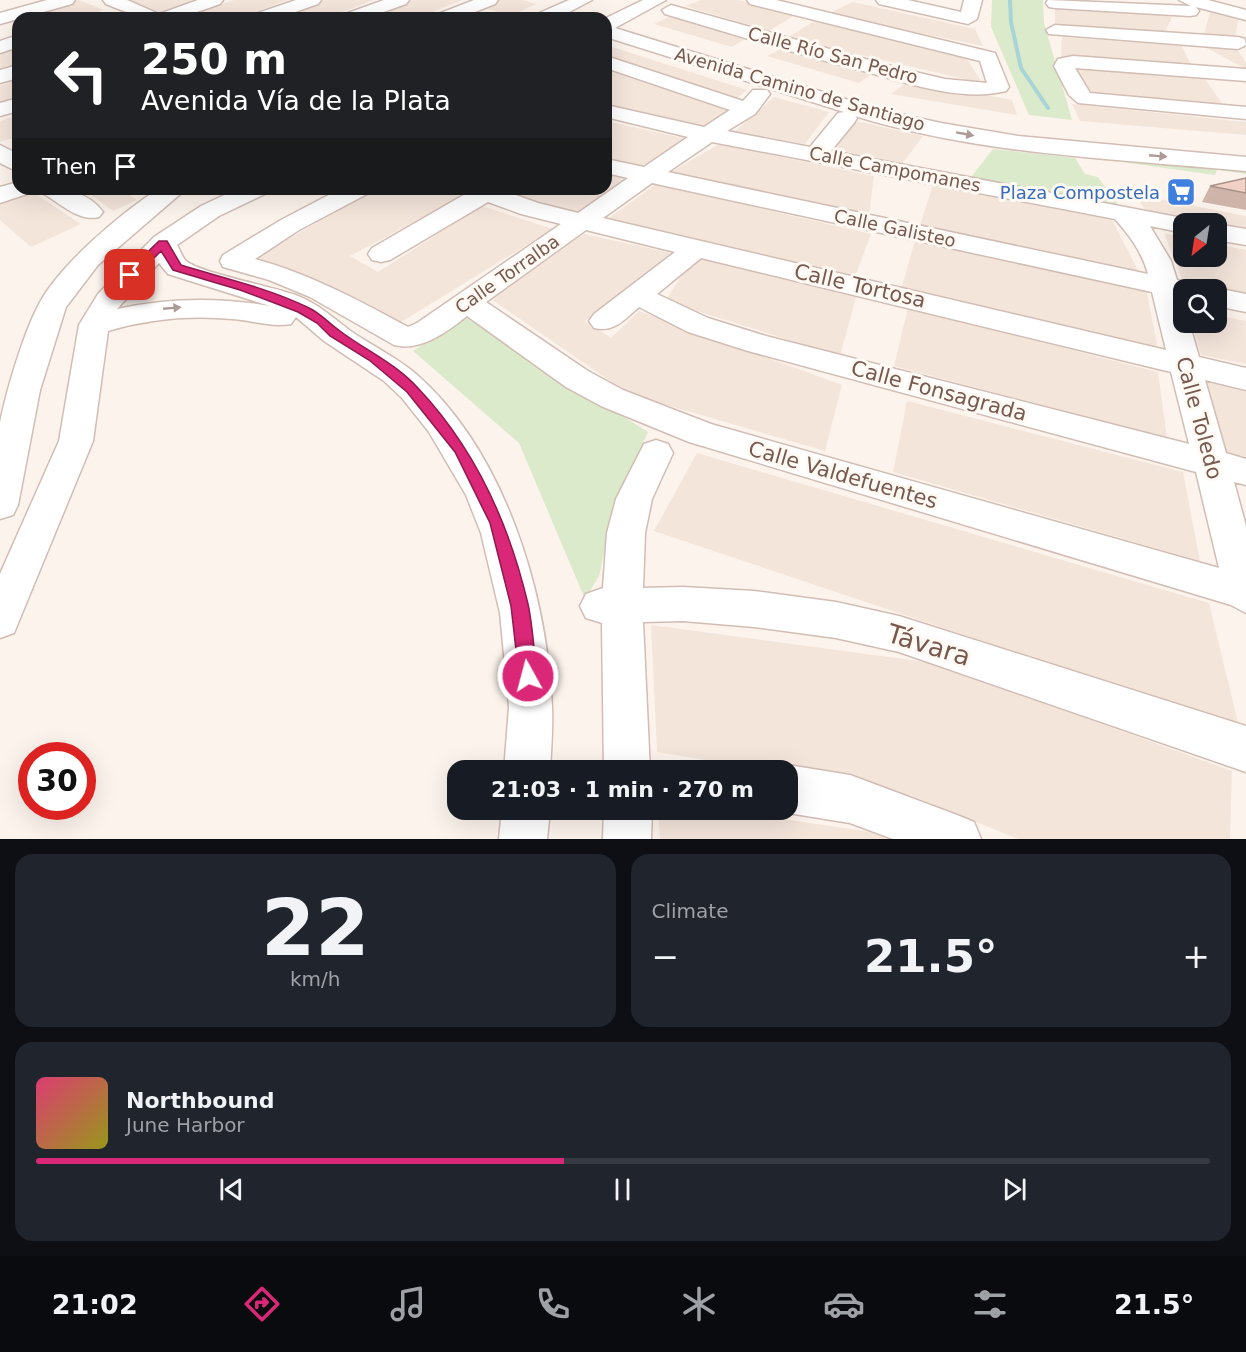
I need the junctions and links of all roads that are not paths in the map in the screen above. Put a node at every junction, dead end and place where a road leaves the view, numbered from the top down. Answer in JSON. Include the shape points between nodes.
{"nodes":[{"id":1,"x":66,"y":0,"type":"edge"},
{"id":2,"x":214,"y":0,"type":"edge"},
{"id":3,"x":312,"y":0,"type":"edge"},
{"id":4,"x":400,"y":0,"type":"edge"},
{"id":5,"x":489,"y":0,"type":"edge"},
{"id":6,"x":756,"y":0,"type":"edge"},
{"id":7,"x":831,"y":0,"type":"edge"},
{"id":8,"x":885,"y":0,"type":"edge"},
{"id":9,"x":973,"y":0,"type":"edge"},
{"id":10,"x":570,"y":2,"type":"edge"},
{"id":11,"x":1055,"y":3,"type":"dead end"},
{"id":12,"x":1089,"y":3,"type":"edge"},
{"id":13,"x":1194,"y":3,"type":"edge"},
{"id":14,"x":664,"y":5,"type":"edge"},
{"id":15,"x":108,"y":8,"type":"edge"},
{"id":16,"x":466,"y":9,"type":"junction"},
{"id":17,"x":1246,"y":10,"type":"edge"},
{"id":18,"x":24,"y":12,"type":"edge"},
{"id":19,"x":141,"y":12,"type":"edge"},
{"id":20,"x":181,"y":12,"type":"edge"},
{"id":21,"x":278,"y":12,"type":"edge"},
{"id":22,"x":367,"y":12,"type":"edge"},
{"id":23,"x":459,"y":12,"type":"edge"},
{"id":24,"x":475,"y":12,"type":"edge"},
{"id":25,"x":553,"y":12,"type":"edge"},
{"id":26,"x":809,"y":15,"type":"junction"},
{"id":27,"x":1246,"y":15,"type":"edge"},
{"id":28,"x":612,"y":24,"type":"edge"},
{"id":29,"x":612,"y":27,"type":"edge"},
{"id":30,"x":612,"y":27,"type":"edge"},
{"id":31,"x":1055,"y":30,"type":"dead end"},
{"id":32,"x":1192,"y":40,"type":"junction"},
{"id":33,"x":1238,"y":43,"type":"dead end"},
{"id":34,"x":763,"y":45,"type":"junction"},
{"id":35,"x":612,"y":64,"type":"edge"},
{"id":36,"x":1215,"y":74,"type":"junction"},
{"id":37,"x":1246,"y":75,"type":"edge"},
{"id":38,"x":612,"y":112,"type":"edge"},
{"id":39,"x":1244,"y":113,"type":"edge"},
{"id":40,"x":846,"y":118,"type":"dead end"},
{"id":41,"x":708,"y":133,"type":"junction"},
{"id":42,"x":1246,"y":147,"type":"edge"},
{"id":43,"x":816,"y":154,"type":"junction"},
{"id":44,"x":1246,"y":164,"type":"edge"},
{"id":45,"x":612,"y":167,"type":"edge"},
{"id":46,"x":1190,"y":169,"type":"junction"},
{"id":47,"x":648,"y":174,"type":"junction"},
{"id":48,"x":1246,"y":186,"type":"edge"},
{"id":49,"x":63,"y":195,"type":"edge"},
{"id":50,"x":165,"y":195,"type":"edge"},
{"id":51,"x":237,"y":195,"type":"edge"},
{"id":52,"x":347,"y":195,"type":"edge"},
{"id":53,"x":474,"y":195,"type":"edge"},
{"id":54,"x":491,"y":195,"type":"edge"},
{"id":55,"x":90,"y":212,"type":"dead end"},
{"id":56,"x":1124,"y":214,"type":"junction"},
{"id":57,"x":585,"y":221,"type":"junction"},
{"id":58,"x":1173,"y":223,"type":"edge"},
{"id":59,"x":1227,"y":233,"type":"edge"},
{"id":60,"x":1246,"y":237,"type":"edge"},
{"id":61,"x":163,"y":243,"type":"junction"},
{"id":62,"x":697,"y":248,"type":"junction"},
{"id":63,"x":381,"y":254,"type":"dead end"},
{"id":64,"x":1173,"y":286,"type":"edge"},
{"id":65,"x":1173,"y":288,"type":"edge"},
{"id":66,"x":637,"y":295,"type":"junction"},
{"id":67,"x":1227,"y":299,"type":"edge"},
{"id":68,"x":466,"y":302,"type":"junction"},
{"id":69,"x":1246,"y":303,"type":"edge"},
{"id":70,"x":604,"y":321,"type":"dead end"},
{"id":71,"x":94,"y":324,"type":"junction"},
{"id":72,"x":334,"y":333,"type":"junction"},
{"id":73,"x":1181,"y":333,"type":"edge"},
{"id":74,"x":1185,"y":364,"type":"junction"},
{"id":75,"x":1246,"y":378,"type":"edge"},
{"id":76,"x":656,"y":453,"type":"dead end"},
{"id":77,"x":1211,"y":463,"type":"junction"},
{"id":78,"x":1246,"y":472,"type":"edge"},
{"id":79,"x":0,"y":505,"type":"edge"},
{"id":80,"x":1246,"y":594,"type":"edge"},
{"id":81,"x":611,"y":606,"type":"junction"},
{"id":82,"x":0,"y":620,"type":"edge"},
{"id":83,"x":1246,"y":749,"type":"edge"},
{"id":84,"x":528,"y":760,"type":"edge"},
{"id":85,"x":626,"y":760,"type":"edge"},
{"id":86,"x":798,"y":791,"type":"edge"},
{"id":87,"x":525,"y":820,"type":"edge"},
{"id":88,"x":627,"y":820,"type":"edge"},
{"id":89,"x":523,"y":839,"type":"edge"},
{"id":90,"x":627,"y":839,"type":"edge"},
{"id":91,"x":957,"y":839,"type":"edge"}],
"edges":[{"from":1,"to":18,"type":"street"},
{"from":2,"to":20,"type":"street"},
{"from":3,"to":21,"type":"street"},
{"from":4,"to":22,"type":"street"},
{"from":5,"to":16,"type":"street"},
{"from":6,"to":26,"type":"street"},
{"from":7,"to":26,"type":"street"},
{"from":8,"to":9,"type":"street","via":[[969,19]]},
{"from":10,"to":25,"type":"street"},
{"from":11,"to":12,"type":"street"},
{"from":12,"to":13,"type":"street"},
{"from":13,"to":17,"type":"street"},
{"from":13,"to":27,"type":"street"},
{"from":13,"to":32,"type":"street","via":[[1188,23]]},
{"from":14,"to":28,"type":"street"},
{"from":14,"to":34,"type":"street","name":"Calle Río San Pedro"},
{"from":15,"to":19,"type":"street","via":[[131,7]]},
{"from":16,"to":23,"type":"street"},
{"from":16,"to":24,"type":"street"},
{"from":26,"to":34,"type":"street"},
{"from":26,"to":34,"type":"street","name":"Calle Río San Pedro","via":[[988,57],[999,87],[975,90],[892,80]]},
{"from":42,"to":29,"type":"street","name":"Avenida Camino de Santiago","one_way":true,"via":[[1064,132],[908,107]]},
{"from":30,"to":46,"type":"street","name":"Avenida Camino de Santiago","one_way":true,"via":[[872,114],[996,139],[1089,150],[1095,161],[1111,167]]},
{"from":31,"to":32,"type":"street"},
{"from":32,"to":33,"type":"street"},
{"from":32,"to":36,"type":"street"},
{"from":35,"to":41,"type":"street","name":"Calle Torralba","via":[[754,101]]},
{"from":36,"to":37,"type":"street"},
{"from":36,"to":39,"type":"street"},
{"from":36,"to":39,"type":"street","via":[[1065,63],[1064,66],[1079,96],[1085,99]]},
{"from":38,"to":41,"type":"street","name":"Calle Campomanes"},
{"from":40,"to":43,"type":"street"},
{"from":41,"to":43,"type":"street","name":"Calle Campomanes"},
{"from":41,"to":47,"type":"street","name":"Calle Torralba"},
{"from":43,"to":56,"type":"street","name":"Calle Campomanes","via":[[930,156]]},
{"from":44,"to":46,"type":"street"},
{"from":45,"to":47,"type":"street","name":"Calle Galisteo"},
{"from":46,"to":48,"type":"street"},
{"from":47,"to":57,"type":"street","name":"Calle Torralba"},
{"from":47,"to":65,"type":"street","name":"Calle Galisteo"},
{"from":49,"to":55,"type":"street"},
{"from":50,"to":79,"type":"street","via":[[88,259],[51,306],[24,390]]},
{"from":51,"to":61,"type":"street"},
{"from":52,"to":68,"type":"street","name":"Calle Torralba","via":[[233,261],[320,291],[405,338],[424,334]]},
{"from":53,"to":63,"type":"street"},
{"from":54,"to":57,"type":"street","name":"Calle Tortosa","via":[[530,209]]},
{"from":56,"to":58,"type":"street","name":"Calle Campomanes"},
{"from":56,"to":64,"type":"street","name":"Calle Toledo","via":[[1152,249]]},
{"from":57,"to":62,"type":"street","name":"Calle Tortosa"},
{"from":57,"to":68,"type":"street","name":"Calle Torralba"},
{"from":59,"to":60,"type":"street"},
{"from":61,"to":71,"type":"street","via":[[108,300]]},
{"from":61,"to":72,"type":"street","via":[[177,268],[303,309]]},
{"from":62,"to":66,"type":"street"},
{"from":62,"to":74,"type":"street","name":"Calle Tortosa"},
{"from":66,"to":70,"type":"street"},
{"from":66,"to":77,"type":"street","name":"Calle Fonsagrada","via":[[699,325],[759,345]]},
{"from":67,"to":69,"type":"street"},
{"from":68,"to":80,"type":"street","name":"Calle Valdefuentes","via":[[577,379],[612,398],[701,433]]},
{"from":71,"to":72,"type":"street","one_way":true,"via":[[153,309],[216,307],[281,317]]},
{"from":71,"to":82,"type":"street","via":[[76,441]]},
{"from":72,"to":84,"type":"street","via":[[374,357],[412,389],[460,449],[497,523],[520,606],[531,700]]},
{"from":73,"to":74,"type":"street","name":"Calle Toledo"},
{"from":74,"to":75,"type":"street","name":"Calle Tortosa"},
{"from":74,"to":77,"type":"street","name":"Calle Toledo"},
{"from":76,"to":81,"type":"street","via":[[634,499]]},
{"from":77,"to":78,"type":"street","name":"Calle Fonsagrada"},
{"from":77,"to":80,"type":"street","name":"Calle Toledo"},
{"from":81,"to":83,"type":"street","name":"Távara","via":[[683,604],[836,620],[898,634]]},
{"from":81,"to":85,"type":"street"},
{"from":86,"to":91,"type":"street","via":[[850,799]]},
{"from":87,"to":89,"type":"street"},
{"from":88,"to":90,"type":"street"}]}
